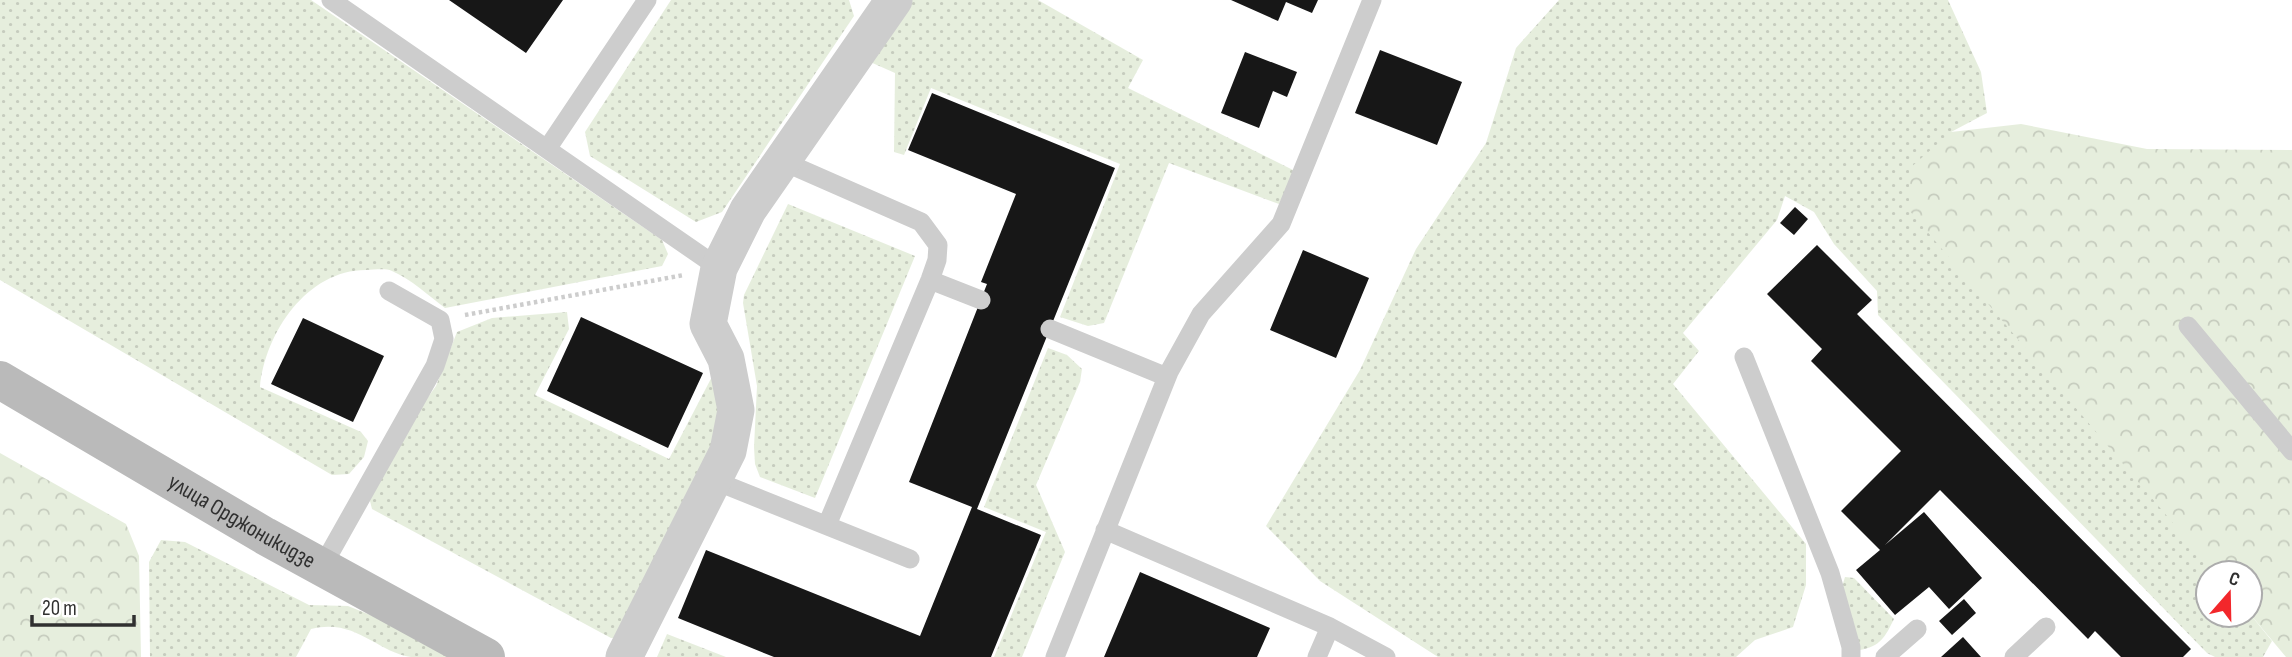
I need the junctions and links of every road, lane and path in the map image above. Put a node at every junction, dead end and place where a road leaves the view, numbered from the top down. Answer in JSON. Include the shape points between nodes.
{"nodes":[{"id":1,"x":331,"y":0,"type":"edge"},
{"id":2,"x":647,"y":0,"type":"edge"},
{"id":3,"x":894,"y":0,"type":"edge"},
{"id":4,"x":1372,"y":0,"type":"edge"},
{"id":5,"x":547,"y":149,"type":"junction"},
{"id":6,"x":782,"y":162,"type":"junction"},
{"id":7,"x":719,"y":268,"type":"junction"},
{"id":8,"x":930,"y":280,"type":"junction"},
{"id":9,"x":389,"y":291,"type":"dead end"},
{"id":10,"x":981,"y":300,"type":"dead end"},
{"id":11,"x":440,"y":320,"type":"junction"},
{"id":12,"x":2188,"y":326,"type":"dead end"},
{"id":13,"x":1050,"y":329,"type":"dead end"},
{"id":14,"x":1744,"y":357,"type":"dead end"},
{"id":15,"x":1167,"y":377,"type":"junction"},
{"id":16,"x":0,"y":380,"type":"edge"},
{"id":17,"x":2292,"y":452,"type":"edge"},
{"id":18,"x":713,"y":480,"type":"junction"},
{"id":19,"x":827,"y":525,"type":"junction"},
{"id":20,"x":1105,"y":530,"type":"junction"},
{"id":21,"x":910,"y":559,"type":"dead end"},
{"id":22,"x":321,"y":567,"type":"junction"},
{"id":23,"x":1330,"y":627,"type":"junction"},
{"id":24,"x":2046,"y":627,"type":"dead end"},
{"id":25,"x":1917,"y":629,"type":"dead end"},
{"id":26,"x":486,"y":657,"type":"edge"},
{"id":27,"x":624,"y":657,"type":"edge"},
{"id":28,"x":1055,"y":657,"type":"edge"},
{"id":29,"x":1317,"y":657,"type":"edge"},
{"id":30,"x":1386,"y":657,"type":"edge"},
{"id":31,"x":1851,"y":657,"type":"edge"},
{"id":32,"x":1885,"y":657,"type":"edge"},
{"id":33,"x":2014,"y":657,"type":"edge"}],
"edges":[{"from":1,"to":5,"type":"lane"},
{"from":2,"to":5,"type":"lane"},
{"from":3,"to":6,"type":"street"},
{"from":4,"to":15,"type":"lane","via":[[1281,224],[1201,313]]},
{"from":5,"to":7,"type":"lane"},
{"from":6,"to":7,"type":"street","via":[[748,210]]},
{"from":6,"to":8,"type":"lane","via":[[921,222],[938,246]]},
{"from":7,"to":11,"type":"path"},
{"from":7,"to":18,"type":"street","via":[[708,324],[726,359],[736,410],[728,451]]},
{"from":8,"to":10,"type":"lane"},
{"from":8,"to":19,"type":"lane"},
{"from":9,"to":11,"type":"lane"},
{"from":11,"to":22,"type":"lane","via":[[444,339],[435,366]]},
{"from":12,"to":17,"type":"lane"},
{"from":13,"to":15,"type":"lane"},
{"from":14,"to":31,"type":"lane","via":[[1830,573]]},
{"from":15,"to":20,"type":"lane"},
{"from":16,"to":22,"type":"main road","name":"улица Орджоникидзе"},
{"from":18,"to":19,"type":"lane"},
{"from":18,"to":27,"type":"street"},
{"from":19,"to":21,"type":"lane"},
{"from":20,"to":23,"type":"lane"},
{"from":20,"to":28,"type":"lane"},
{"from":22,"to":26,"type":"main road","name":"улица Орджоникидзе"},
{"from":23,"to":29,"type":"lane"},
{"from":23,"to":30,"type":"lane"},
{"from":24,"to":33,"type":"lane"},
{"from":25,"to":32,"type":"lane"}]}
